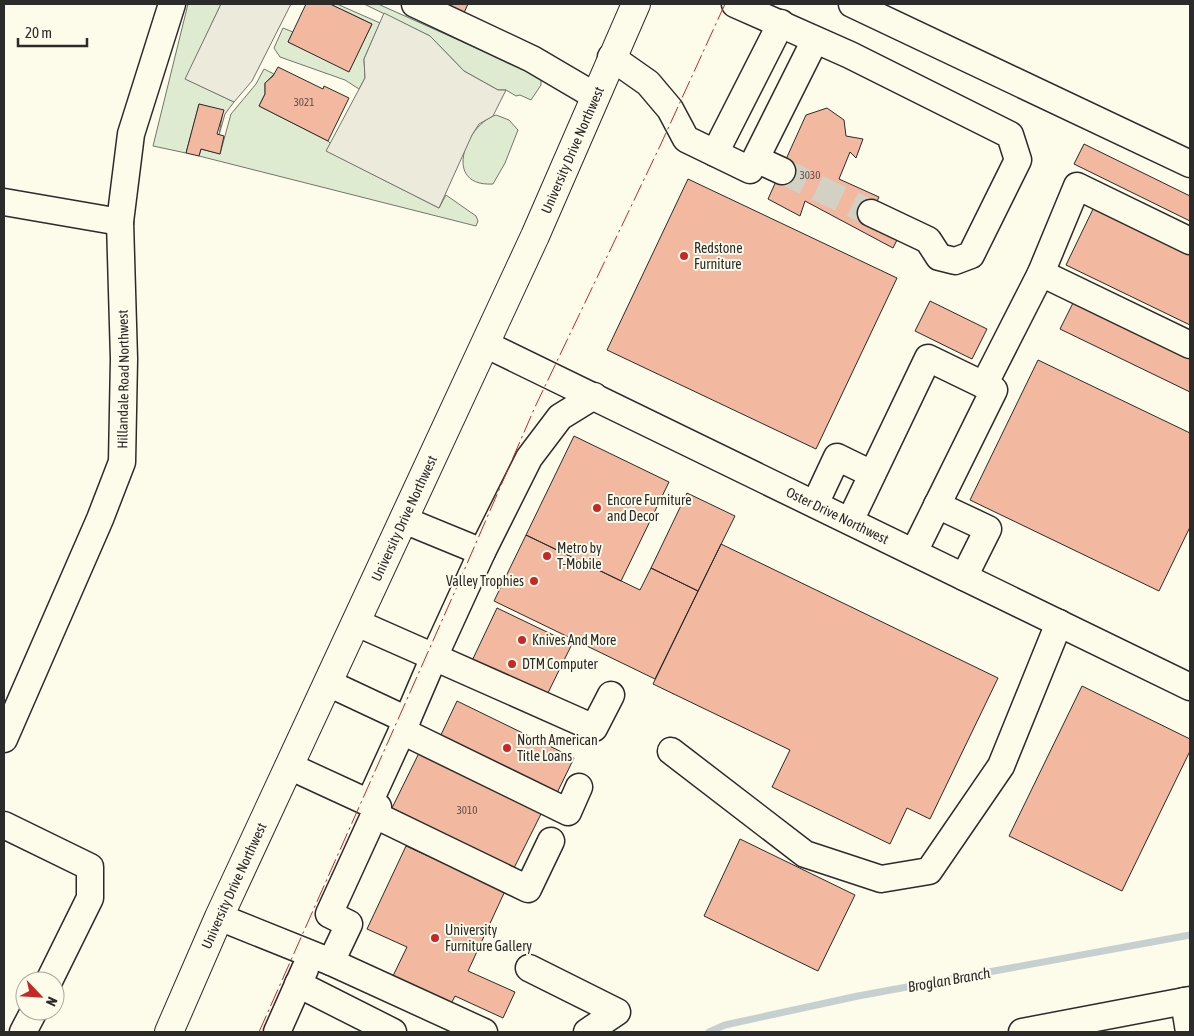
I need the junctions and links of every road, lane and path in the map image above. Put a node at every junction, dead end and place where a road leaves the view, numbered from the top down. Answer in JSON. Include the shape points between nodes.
{"nodes":[{"id":1,"x":172,"y":4,"type":"edge"},
{"id":2,"x":416,"y":4,"type":"edge"},
{"id":3,"x":636,"y":4,"type":"edge"},
{"id":4,"x":735,"y":4,"type":"edge"},
{"id":5,"x":852,"y":4,"type":"edge"},
{"id":6,"x":781,"y":23,"type":"junction"},
{"id":7,"x":815,"y":40,"type":"junction"},
{"id":8,"x":611,"y":57,"type":"junction"},
{"id":9,"x":595,"y":96,"type":"junction"},
{"id":10,"x":715,"y":153,"type":"junction"},
{"id":11,"x":756,"y":159,"type":"junction"},
{"id":12,"x":1190,"y":164,"type":"edge"},
{"id":13,"x":782,"y":171,"type":"tunnel mouth"},
{"id":14,"x":4,"y":202,"type":"edge"},
{"id":15,"x":871,"y":213,"type":"tunnel mouth"},
{"id":16,"x":120,"y":222,"type":"junction"},
{"id":17,"x":1190,"y":241,"type":"edge"},
{"id":18,"x":1041,"y":273,"type":"junction"},
{"id":19,"x":486,"y":344,"type":"junction"},
{"id":20,"x":1190,"y":345,"type":"edge"},
{"id":21,"x":984,"y":385,"type":"junction"},
{"id":22,"x":594,"y":396,"type":"junction"},
{"id":23,"x":872,"y":474,"type":"junction"},
{"id":24,"x":815,"y":504,"type":"junction"},
{"id":25,"x":937,"y":505,"type":"junction"},
{"id":26,"x":404,"y":520,"type":"junction"},
{"id":27,"x":850,"y":521,"type":"junction"},
{"id":28,"x":482,"y":552,"type":"junction"},
{"id":29,"x":914,"y":552,"type":"junction"},
{"id":30,"x":964,"y":576,"type":"junction"},
{"id":31,"x":357,"y":622,"type":"junction"},
{"id":32,"x":1059,"y":623,"type":"junction"},
{"id":33,"x":434,"y":657,"type":"junction"},
{"id":34,"x":328,"y":683,"type":"junction"},
{"id":35,"x":1190,"y":687,"type":"edge"},
{"id":36,"x":611,"y":695,"type":"dead end"},
{"id":37,"x":404,"y":725,"type":"junction"},
{"id":38,"x":4,"y":739,"type":"edge"},
{"id":39,"x":671,"y":751,"type":"dead end"},
{"id":40,"x":289,"y":766,"type":"junction"},
{"id":41,"x":579,"y":787,"type":"dead end"},
{"id":42,"x":372,"y":809,"type":"junction"},
{"id":43,"x":4,"y":825,"type":"edge"},
{"id":44,"x":551,"y":841,"type":"dead end"},
{"id":45,"x":219,"y":917,"type":"junction"},
{"id":46,"x":321,"y":958,"type":"junction"},
{"id":47,"x":528,"y":968,"type":"dead end"},
{"id":48,"x":54,"y":971,"type":"edge"},
{"id":49,"x":298,"y":984,"type":"junction"},
{"id":50,"x":1187,"y":1001,"type":"edge"},
{"id":51,"x":169,"y":1032,"type":"edge"},
{"id":52,"x":278,"y":1032,"type":"edge"},
{"id":53,"x":393,"y":1032,"type":"edge"},
{"id":54,"x":484,"y":1032,"type":"edge"},
{"id":55,"x":587,"y":1032,"type":"edge"},
{"id":56,"x":1022,"y":1032,"type":"edge"},
{"id":57,"x":1189,"y":1032,"type":"edge"}],
"edges":[{"from":1,"to":16,"type":"street","name":"Hillandale Road Northwest","via":[[131,134]]},
{"from":2,"to":9,"type":"street","via":[[532,60]]},
{"from":3,"to":8,"type":"highway","name":"University Drive Northwest"},
{"from":4,"to":6,"type":"street"},
{"from":5,"to":12,"type":"street"},
{"from":6,"to":7,"type":"street"},
{"from":6,"to":10,"type":"street"},
{"from":7,"to":11,"type":"street"},
{"from":7,"to":15,"type":"street","via":[[1010,135],[1018,160],[971,255],[955,261],[939,257],[928,240]]},
{"from":8,"to":9,"type":"highway","name":"University Drive Northwest"},
{"from":8,"to":10,"type":"street","via":[[648,83],[670,109],[686,139]]},
{"from":9,"to":19,"type":"highway","name":"University Drive Northwest"},
{"from":10,"to":11,"type":"street","via":[[750,170]]},
{"from":11,"to":13,"type":"street"},
{"from":14,"to":16,"type":"street"},
{"from":16,"to":38,"type":"street","name":"Hillandale Road Northwest","via":[[124,359],[122,462]]},
{"from":17,"to":18,"type":"street","via":[[1077,186]]},
{"from":18,"to":20,"type":"street"},
{"from":18,"to":21,"type":"street"},
{"from":19,"to":22,"type":"street","name":"Oster Drive Northwest"},
{"from":19,"to":26,"type":"highway","name":"University Drive Northwest"},
{"from":21,"to":23,"type":"street","via":[[928,358]]},
{"from":21,"to":25,"type":"street","via":[[994,390]]},
{"from":22,"to":24,"type":"street","name":"Oster Drive Northwest"},
{"from":22,"to":28,"type":"street","via":[[560,417],[529,458]]},
{"from":23,"to":24,"type":"street","via":[[837,457]]},
{"from":23,"to":27,"type":"street"},
{"from":24,"to":27,"type":"street","name":"Oster Drive Northwest"},
{"from":25,"to":29,"type":"street"},
{"from":25,"to":30,"type":"street","via":[[988,529]]},
{"from":26,"to":28,"type":"street"},
{"from":26,"to":31,"type":"highway","name":"University Drive Northwest"},
{"from":27,"to":29,"type":"street","name":"Oster Drive Northwest"},
{"from":28,"to":33,"type":"street"},
{"from":29,"to":30,"type":"street","name":"Oster Drive Northwest"},
{"from":30,"to":32,"type":"street","name":"Oster Drive Northwest"},
{"from":31,"to":33,"type":"street"},
{"from":31,"to":34,"type":"highway","name":"University Drive Northwest"},
{"from":32,"to":35,"type":"street","name":"Oster Drive Northwest"},
{"from":32,"to":39,"type":"street","via":[[1001,766],[929,871],[881,879],[805,854]]},
{"from":33,"to":36,"type":"street","via":[[594,728]]},
{"from":33,"to":37,"type":"street"},
{"from":34,"to":37,"type":"street"},
{"from":34,"to":40,"type":"highway","name":"University Drive Northwest"},
{"from":37,"to":41,"type":"street","via":[[568,812]]},
{"from":37,"to":42,"type":"street"},
{"from":40,"to":42,"type":"street"},
{"from":40,"to":45,"type":"highway","name":"University Drive Northwest"},
{"from":42,"to":44,"type":"street","via":[[528,889]]},
{"from":42,"to":46,"type":"street","via":[[329,914],[349,924]]},
{"from":43,"to":48,"type":"street","via":[[90,867],[90,898]]},
{"from":45,"to":46,"type":"street"},
{"from":45,"to":51,"type":"highway","name":"University Drive Northwest"},
{"from":46,"to":49,"type":"street"},
{"from":46,"to":54,"type":"street"},
{"from":47,"to":55,"type":"street","via":[[617,1012]]},
{"from":49,"to":52,"type":"street"},
{"from":49,"to":53,"type":"street"},
{"from":50,"to":56,"type":"street"},
{"from":50,"to":57,"type":"street"}]}
